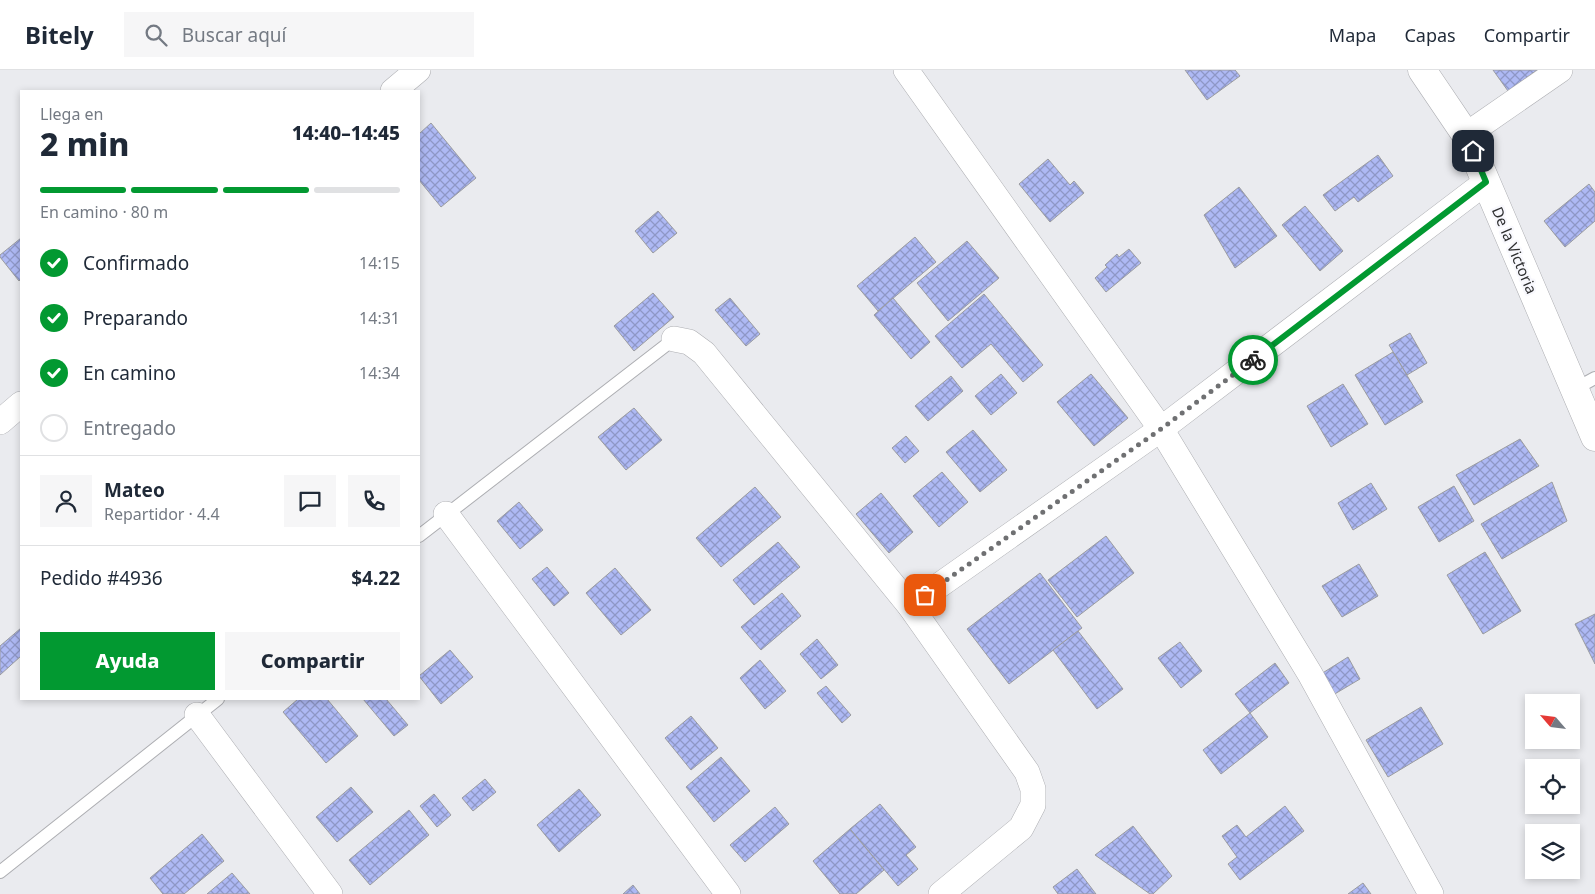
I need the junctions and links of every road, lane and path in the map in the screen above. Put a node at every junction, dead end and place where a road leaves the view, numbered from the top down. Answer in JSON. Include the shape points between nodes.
{"nodes":[{"id":1,"x":418,"y":70,"type":"edge"},
{"id":2,"x":906,"y":70,"type":"edge"},
{"id":3,"x":1422,"y":70,"type":"edge"},
{"id":4,"x":1560,"y":70,"type":"edge"},
{"id":5,"x":394,"y":90,"type":"edge"},
{"id":6,"x":1466,"y":135,"type":"junction"},
{"id":7,"x":1486,"y":182,"type":"junction"},
{"id":8,"x":674,"y":339,"type":"joint"},
{"id":9,"x":1585,"y":384,"type":"edge"},
{"id":10,"x":20,"y":405,"type":"edge"},
{"id":11,"x":0,"y":422,"type":"edge"},
{"id":12,"x":1161,"y":429,"type":"junction"},
{"id":13,"x":1595,"y":436,"type":"edge"},
{"id":14,"x":446,"y":514,"type":"junction"},
{"id":15,"x":420,"y":535,"type":"edge"},
{"id":16,"x":910,"y":606,"type":"junction"},
{"id":17,"x":217,"y":700,"type":"edge"},
{"id":18,"x":197,"y":715,"type":"junction"},
{"id":19,"x":0,"y":872,"type":"edge"},
{"id":20,"x":330,"y":894,"type":"edge"},
{"id":21,"x":728,"y":894,"type":"edge"},
{"id":22,"x":941,"y":894,"type":"edge"},
{"id":23,"x":1431,"y":894,"type":"edge"}],
"edges":[{"from":1,"to":5,"type":"street"},
{"from":2,"to":12,"type":"street"},
{"from":3,"to":6,"type":"main road","name":"De la Victoria"},
{"from":4,"to":6,"type":"street"},
{"from":6,"to":7,"type":"main road","name":"De la Victoria"},
{"from":7,"to":9,"type":"main road","name":"De la Victoria"},
{"from":7,"to":12,"type":"street"},
{"from":8,"to":14,"type":"lane"},
{"from":8,"to":16,"type":"street","via":[[690,342],[704,353]]},
{"from":9,"to":13,"type":"main road","name":"De la Victoria"},
{"from":10,"to":11,"type":"street"},
{"from":12,"to":16,"type":"street"},
{"from":12,"to":23,"type":"street","via":[[1310,674]]},
{"from":14,"to":15,"type":"lane"},
{"from":14,"to":21,"type":"street"},
{"from":16,"to":22,"type":"street","via":[[1027,772],[1033,789],[1033,805],[1021,828]]},
{"from":17,"to":18,"type":"lane"},
{"from":18,"to":19,"type":"lane"},
{"from":18,"to":20,"type":"street"}]}
